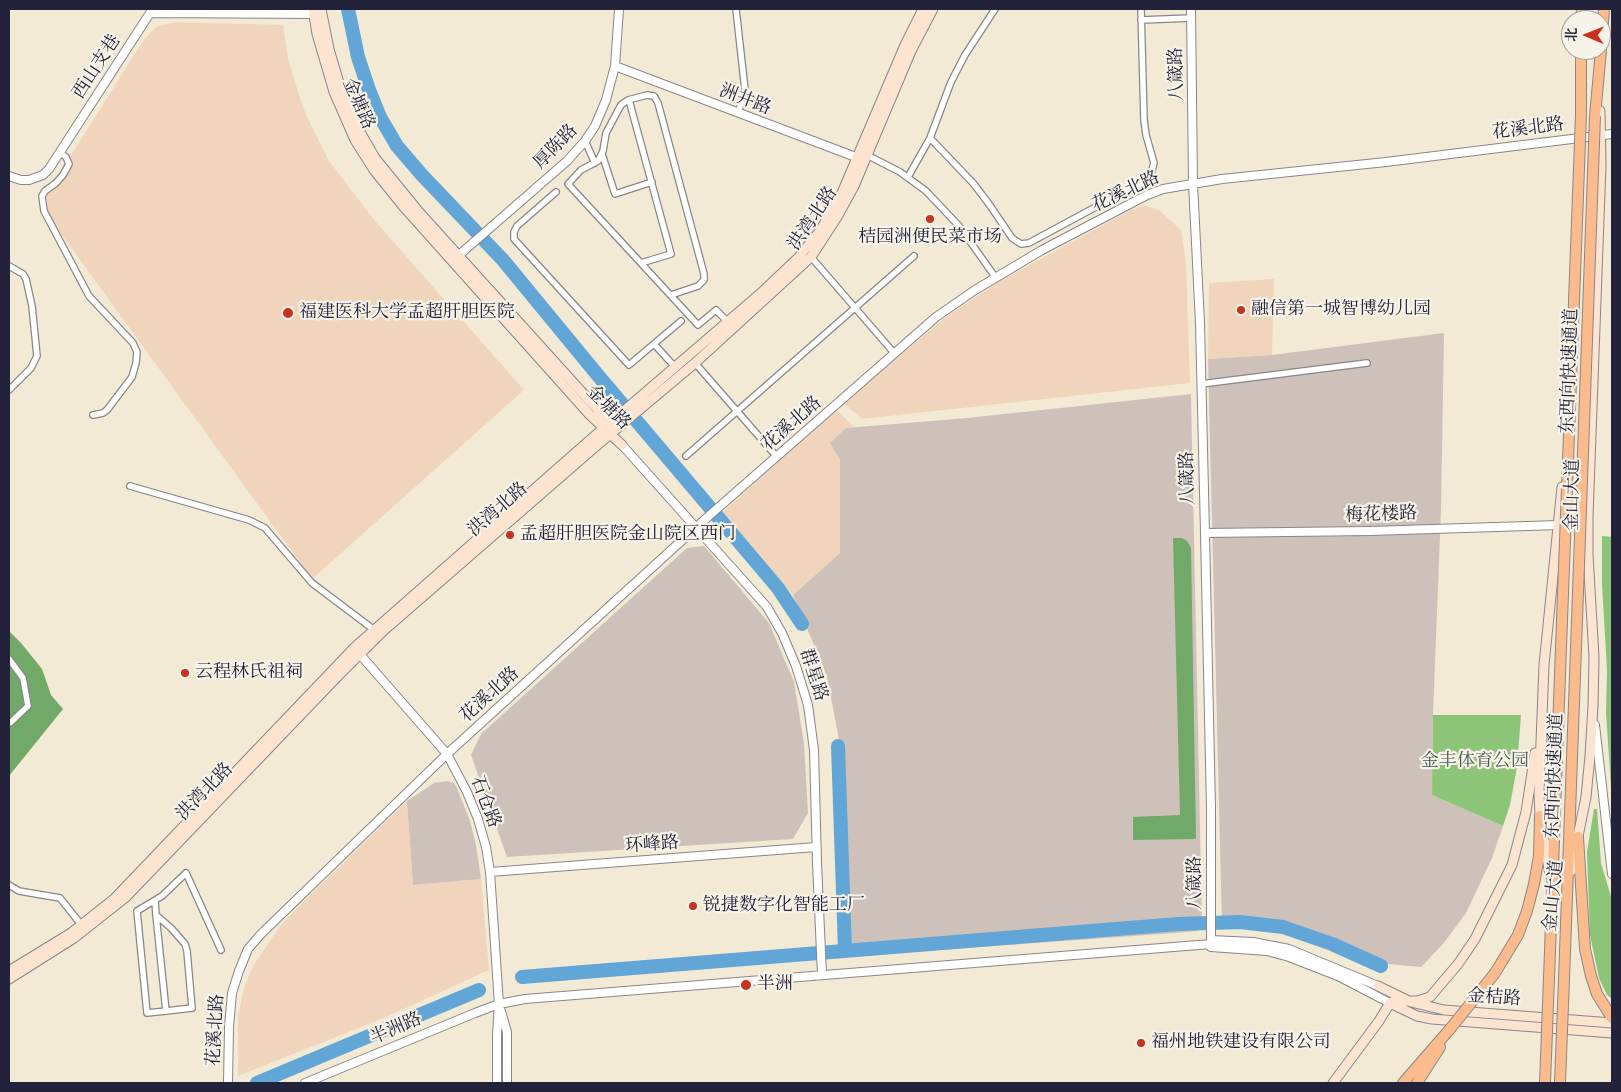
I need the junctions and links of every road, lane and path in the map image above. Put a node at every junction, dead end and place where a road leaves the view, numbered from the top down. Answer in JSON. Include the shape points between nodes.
{"nodes":[{"id":1,"x":619,"y":9,"type":"edge"},
{"id":2,"x":736,"y":9,"type":"edge"},
{"id":3,"x":923,"y":9,"type":"edge"},
{"id":4,"x":933,"y":9,"type":"edge"},
{"id":5,"x":995,"y":9,"type":"edge"},
{"id":6,"x":1141,"y":9,"type":"edge"},
{"id":7,"x":1191,"y":9,"type":"edge"},
{"id":8,"x":1604,"y":9,"type":"edge"},
{"id":9,"x":318,"y":12,"type":"edge"},
{"id":10,"x":1191,"y":18,"type":"junction"},
{"id":11,"x":1142,"y":20,"type":"junction"},
{"id":12,"x":1580,"y":60,"type":"edge"},
{"id":13,"x":1580,"y":60,"type":"edge"},
{"id":14,"x":1600,"y":60,"type":"edge"},
{"id":15,"x":614,"y":66,"type":"junction"},
{"id":16,"x":629,"y":100,"type":"junction"},
{"id":17,"x":738,"y":113,"type":"junction"},
{"id":18,"x":1612,"y":134,"type":"edge"},
{"id":19,"x":1600,"y":135,"type":"junction"},
{"id":20,"x":930,"y":138,"type":"junction"},
{"id":21,"x":1576,"y":138,"type":"junction"},
{"id":22,"x":585,"y":141,"type":"junction"},
{"id":23,"x":60,"y":153,"type":"junction"},
{"id":24,"x":602,"y":154,"type":"junction"},
{"id":25,"x":863,"y":158,"type":"junction"},
{"id":26,"x":595,"y":163,"type":"junction"},
{"id":27,"x":9,"y":176,"type":"edge"},
{"id":28,"x":908,"y":177,"type":"junction"},
{"id":29,"x":652,"y":182,"type":"junction"},
{"id":30,"x":1194,"y":183,"type":"junction"},
{"id":31,"x":556,"y":192,"type":"dead end"},
{"id":32,"x":1078,"y":216,"type":"junction"},
{"id":33,"x":1068,"y":222,"type":"junction"},
{"id":34,"x":1084,"y":228,"type":"junction"},
{"id":35,"x":1074,"y":234,"type":"junction"},
{"id":36,"x":459,"y":255,"type":"junction"},
{"id":37,"x":914,"y":256,"type":"dead end"},
{"id":38,"x":811,"y":257,"type":"junction"},
{"id":39,"x":641,"y":263,"type":"junction"},
{"id":40,"x":9,"y":266,"type":"edge"},
{"id":41,"x":996,"y":278,"type":"junction"},
{"id":42,"x":671,"y":295,"type":"junction"},
{"id":43,"x":854,"y":308,"type":"junction"},
{"id":44,"x":681,"y":322,"type":"dead end"},
{"id":45,"x":728,"y":322,"type":"junction"},
{"id":46,"x":654,"y":344,"type":"junction"},
{"id":47,"x":895,"y":354,"type":"junction"},
{"id":48,"x":695,"y":363,"type":"junction"},
{"id":49,"x":1367,"y":363,"type":"dead end"},
{"id":50,"x":675,"y":368,"type":"junction"},
{"id":51,"x":1202,"y":384,"type":"junction"},
{"id":52,"x":9,"y":390,"type":"edge"},
{"id":53,"x":636,"y":407,"type":"junction"},
{"id":54,"x":737,"y":411,"type":"junction"},
{"id":55,"x":94,"y":415,"type":"dead end"},
{"id":56,"x":609,"y":431,"type":"junction"},
{"id":57,"x":622,"y":445,"type":"joint"},
{"id":58,"x":686,"y":456,"type":"dead end"},
{"id":59,"x":777,"y":457,"type":"junction"},
{"id":60,"x":130,"y":486,"type":"dead end"},
{"id":61,"x":1559,"y":525,"type":"junction"},
{"id":62,"x":696,"y":528,"type":"junction"},
{"id":63,"x":1205,"y":532,"type":"junction"},
{"id":64,"x":374,"y":630,"type":"junction"},
{"id":65,"x":356,"y":651,"type":"junction"},
{"id":66,"x":9,"y":659,"type":"edge"},
{"id":67,"x":1593,"y":706,"type":"junction"},
{"id":68,"x":1542,"y":713,"type":"junction"},
{"id":69,"x":9,"y":723,"type":"edge"},
{"id":70,"x":447,"y":754,"type":"junction"},
{"id":71,"x":1540,"y":816,"type":"junction"},
{"id":72,"x":1578,"y":837,"type":"junction"},
{"id":73,"x":816,"y":847,"type":"junction"},
{"id":74,"x":490,"y":872,"type":"junction"},
{"id":75,"x":1612,"y":874,"type":"edge"},
{"id":76,"x":9,"y":885,"type":"edge"},
{"id":77,"x":155,"y":901,"type":"junction"},
{"id":78,"x":1551,"y":903,"type":"junction"},
{"id":79,"x":1566,"y":903,"type":"junction"},
{"id":80,"x":156,"y":915,"type":"junction"},
{"id":81,"x":83,"y":927,"type":"junction"},
{"id":82,"x":1211,"y":944,"type":"junction"},
{"id":83,"x":220,"y":950,"type":"dead end"},
{"id":84,"x":9,"y":972,"type":"edge"},
{"id":85,"x":822,"y":974,"type":"junction"},
{"id":86,"x":9,"y":979,"type":"edge"},
{"id":87,"x":1378,"y":986,"type":"joint"},
{"id":88,"x":1411,"y":1002,"type":"junction"},
{"id":89,"x":1390,"y":1003,"type":"junction"},
{"id":90,"x":500,"y":1004,"type":"junction"},
{"id":91,"x":166,"y":1010,"type":"junction"},
{"id":92,"x":1612,"y":1018,"type":"edge"},
{"id":93,"x":1612,"y":1022,"type":"edge"},
{"id":94,"x":1450,"y":1029,"type":"junction"},
{"id":95,"x":1612,"y":1033,"type":"edge"},
{"id":96,"x":228,"y":1083,"type":"edge"},
{"id":97,"x":305,"y":1083,"type":"edge"},
{"id":98,"x":497,"y":1083,"type":"edge"},
{"id":99,"x":507,"y":1083,"type":"edge"},
{"id":100,"x":1333,"y":1083,"type":"edge"},
{"id":101,"x":1402,"y":1083,"type":"edge"},
{"id":102,"x":1417,"y":1083,"type":"edge"},
{"id":103,"x":1545,"y":1083,"type":"edge"},
{"id":104,"x":1560,"y":1083,"type":"edge"}],
"edges":[{"from":1,"to":15,"type":"street","name":"厚陈路"},
{"from":2,"to":17,"type":"street","via":[[745,90]]},
{"from":3,"to":25,"type":"main road","name":"洪湾北路","via":[[905,45]]},
{"from":4,"to":25,"type":"main road","name":"洪湾北路"},
{"from":5,"to":20,"type":"street","via":[[957,71]]},
{"from":6,"to":11,"type":"street"},
{"from":7,"to":10,"type":"street","name":"八箴路"},
{"from":8,"to":19,"type":"main road","name":"金山大道"},
{"from":9,"to":23,"type":"street","name":"西山支巷","via":[[150,13]]},
{"from":9,"to":36,"type":"main road","name":"金塘路","via":[[336,74],[362,136],[391,178]]},
{"from":9,"to":56,"type":"main road","name":"金塘路","via":[[322,58],[339,108],[374,170],[408,213]]},
{"from":10,"to":11,"type":"street"},
{"from":10,"to":30,"type":"street","name":"八箴路"},
{"from":11,"to":32,"type":"street","via":[[1144,120],[1154,158],[1153,171],[1142,182]]},
{"from":12,"to":21,"type":"main road","name":"金山大道"},
{"from":13,"to":78,"type":"highway","name":"东西向快速通道","bridge":true,"via":[[1581,115]]},
{"from":14,"to":79,"type":"highway","name":"东西向快速通道","bridge":true,"via":[[1595,116]]},
{"from":15,"to":17,"type":"street","name":"洲井路"},
{"from":15,"to":22,"type":"street","name":"厚陈路","via":[[601,113]]},
{"from":16,"to":24,"type":"street","via":[[619,108],[606,133]]},
{"from":16,"to":29,"type":"street"},
{"from":16,"to":42,"type":"street","via":[[651,95],[656,99],[704,274],[701,284]]},
{"from":17,"to":25,"type":"street","name":"洲井路"},
{"from":18,"to":19,"type":"street","name":"花溪北路"},
{"from":19,"to":21,"type":"street","name":"花溪北路"},
{"from":19,"to":67,"type":"main road","name":"金山大道","via":[[1588,516]]},
{"from":20,"to":28,"type":"street"},
{"from":20,"to":33,"type":"street","via":[[977,188],[1015,241],[1028,243]]},
{"from":21,"to":30,"type":"street","name":"花溪北路"},
{"from":21,"to":61,"type":"main road","name":"金山大道"},
{"from":22,"to":26,"type":"street"},
{"from":22,"to":36,"type":"street","name":"厚陈路","via":[[562,166]]},
{"from":23,"to":27,"type":"street","name":"西山支巷","via":[[43,175],[21,180]]},
{"from":23,"to":55,"type":"street","via":[[69,164],[56,184],[42,196],[44,211],[89,296],[133,343],[137,352],[132,376],[107,410]]},
{"from":24,"to":26,"type":"street"},
{"from":24,"to":29,"type":"street","via":[[615,194]]},
{"from":25,"to":28,"type":"street"},
{"from":25,"to":38,"type":"main road","name":"洪湾北路","via":[[854,186]]},
{"from":25,"to":45,"type":"main road","name":"洪湾北路","via":[[809,245]]},
{"from":26,"to":39,"type":"street","via":[[581,170],[568,184]]},
{"from":28,"to":41,"type":"street","via":[[954,219]]},
{"from":29,"to":39,"type":"street","via":[[671,254]]},
{"from":30,"to":34,"type":"street","name":"花溪北路","via":[[1156,192]]},
{"from":30,"to":51,"type":"street","name":"八箴路"},
{"from":31,"to":46,"type":"street","via":[[517,226],[513,236],[515,242],[629,365]]},
{"from":32,"to":33,"type":"street"},
{"from":32,"to":34,"type":"street"},
{"from":33,"to":35,"type":"street"},
{"from":34,"to":35,"type":"street","name":"花溪北路"},
{"from":35,"to":41,"type":"street","name":"花溪北路"},
{"from":36,"to":56,"type":"main road","name":"金塘路","via":[[598,410]]},
{"from":37,"to":43,"type":"street"},
{"from":38,"to":43,"type":"street"},
{"from":38,"to":48,"type":"main road","name":"洪湾北路"},
{"from":39,"to":42,"type":"street"},
{"from":40,"to":52,"type":"street","via":[[26,279],[37,356],[31,368]]},
{"from":41,"to":47,"type":"street","name":"花溪北路","via":[[936,317]]},
{"from":42,"to":45,"type":"street","via":[[698,325],[716,310]]},
{"from":43,"to":47,"type":"street"},
{"from":43,"to":54,"type":"street"},
{"from":44,"to":46,"type":"street"},
{"from":45,"to":50,"type":"main road","name":"洪湾北路"},
{"from":46,"to":50,"type":"street"},
{"from":47,"to":59,"type":"street","name":"花溪北路"},
{"from":48,"to":53,"type":"main road","name":"洪湾北路"},
{"from":48,"to":54,"type":"street"},
{"from":49,"to":51,"type":"street"},
{"from":50,"to":53,"type":"main road","name":"洪湾北路"},
{"from":51,"to":63,"type":"street","name":"八箴路"},
{"from":53,"to":56,"type":"main road","name":"洪湾北路"},
{"from":54,"to":58,"type":"street"},
{"from":54,"to":59,"type":"street"},
{"from":56,"to":57,"type":"main road","name":"金塘路"},
{"from":56,"to":64,"type":"main road","name":"洪湾北路"},
{"from":56,"to":65,"type":"main road","name":"洪湾北路","via":[[383,631]]},
{"from":57,"to":62,"type":"street","name":"群星路"},
{"from":59,"to":62,"type":"street","name":"花溪北路"},
{"from":60,"to":64,"type":"street","via":[[249,520],[265,528],[312,583]]},
{"from":61,"to":63,"type":"street","name":"梅花楼路"},
{"from":61,"to":68,"type":"main road","name":"金山大道"},
{"from":62,"to":70,"type":"street","name":"花溪北路"},
{"from":62,"to":73,"type":"street","name":"群星路","via":[[767,607],[796,666],[805,692],[813,738]]},
{"from":63,"to":82,"type":"street","name":"八箴路"},
{"from":64,"to":65,"type":"main road","name":"洪湾北路"},
{"from":65,"to":70,"type":"street","name":"石仓路"},
{"from":65,"to":81,"type":"main road","name":"洪湾北路","via":[[143,881]]},
{"from":66,"to":69,"type":"street","via":[[23,678],[28,706]]},
{"from":67,"to":72,"type":"main road","name":"金山大道","via":[[1587,789]]},
{"from":67,"to":75,"type":"street"},
{"from":68,"to":71,"type":"main road","name":"金山大道"},
{"from":68,"to":88,"type":"main road","via":[[1526,812],[1512,865],[1481,929],[1458,964],[1430,996]]},
{"from":70,"to":74,"type":"street","name":"石仓路","via":[[478,819]]},
{"from":70,"to":96,"type":"street","name":"花溪北路","via":[[248,950],[230,1003]]},
{"from":71,"to":78,"type":"main road","name":"金山大道","via":[[1551,878]]},
{"from":71,"to":94,"type":"highway","bridge":true,"via":[[1539,856],[1534,884],[1518,935],[1495,973]]},
{"from":72,"to":79,"type":"main road","name":"金山大道"},
{"from":72,"to":92,"type":"highway","via":[[1585,949],[1597,994]]},
{"from":73,"to":74,"type":"street","name":"环峰路"},
{"from":73,"to":85,"type":"street","name":"群星路"},
{"from":74,"to":90,"type":"street","name":"石仓路"},
{"from":76,"to":81,"type":"street","via":[[13,889],[60,898]]},
{"from":77,"to":80,"type":"street"},
{"from":77,"to":83,"type":"street","via":[[186,873]]},
{"from":77,"to":91,"type":"street","via":[[137,911],[146,1004],[147,1013]]},
{"from":78,"to":103,"type":"highway","name":"金山大道","bridge":true},
{"from":79,"to":104,"type":"highway","name":"金山大道","bridge":true},
{"from":80,"to":91,"type":"street"},
{"from":80,"to":91,"type":"street","via":[[180,938],[187,951],[192,1008]]},
{"from":81,"to":84,"type":"main road","name":"洪湾北路"},
{"from":81,"to":86,"type":"main road","name":"洪湾北路","via":[[48,955]]},
{"from":82,"to":85,"type":"street","name":"半洲路"},
{"from":82,"to":87,"type":"street","via":[[1253,942],[1282,947]]},
{"from":82,"to":89,"type":"street","via":[[1289,957],[1338,976]]},
{"from":85,"to":90,"type":"street","name":"半洲路","via":[[525,999]]},
{"from":87,"to":88,"type":"main road","name":"金桔路"},
{"from":88,"to":89,"type":"main road"},
{"from":88,"to":93,"type":"main road","name":"金桔路","via":[[1454,1012]]},
{"from":89,"to":95,"type":"main road","via":[[1417,1016],[1432,1019]]},
{"from":89,"to":100,"type":"main road"},
{"from":90,"to":97,"type":"street","name":"半洲路"},
{"from":90,"to":98,"type":"street","name":"石仓路"},
{"from":90,"to":99,"type":"street","name":"石仓路","via":[[507,1032]]},
{"from":94,"to":101,"type":"highway"},
{"from":94,"to":102,"type":"highway"}]}
